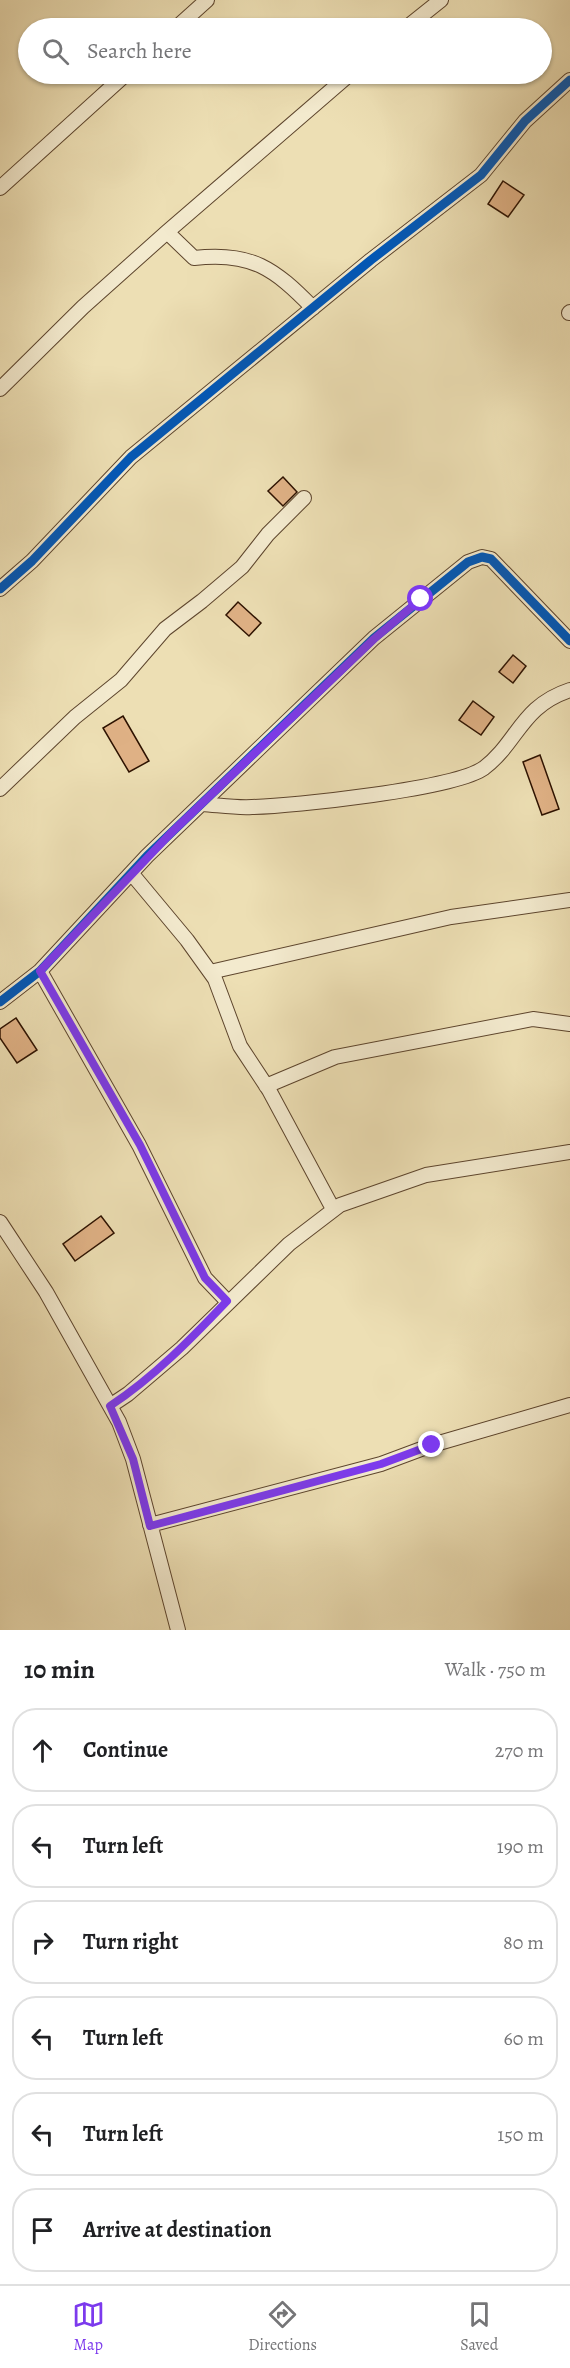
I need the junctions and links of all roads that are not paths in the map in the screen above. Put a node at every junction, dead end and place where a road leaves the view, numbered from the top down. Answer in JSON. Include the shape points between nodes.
{"nodes":[{"id":1,"x":207,"y":0,"type":"edge"},
{"id":2,"x":441,"y":0,"type":"edge"},
{"id":3,"x":187,"y":18,"type":"edge"},
{"id":4,"x":418,"y":18,"type":"edge"},
{"id":5,"x":570,"y":80,"type":"edge"},
{"id":6,"x":115,"y":84,"type":"edge"},
{"id":7,"x":338,"y":84,"type":"edge"},
{"id":8,"x":0,"y":188,"type":"edge"},
{"id":9,"x":166,"y":232,"type":"junction"},
{"id":10,"x":312,"y":308,"type":"junction"},
{"id":11,"x":0,"y":389,"type":"edge"},
{"id":12,"x":304,"y":498,"type":"dead end"},
{"id":13,"x":0,"y":589,"type":"edge"},
{"id":14,"x":570,"y":641,"type":"edge"},
{"id":15,"x":570,"y":690,"type":"edge"},
{"id":16,"x":0,"y":789,"type":"edge"},
{"id":17,"x":202,"y":804,"type":"junction"},
{"id":18,"x":132,"y":874,"type":"junction"},
{"id":19,"x":570,"y":900,"type":"edge"},
{"id":20,"x":40,"y":971,"type":"junction"},
{"id":21,"x":210,"y":972,"type":"junction"},
{"id":22,"x":0,"y":1002,"type":"edge"},
{"id":23,"x":570,"y":1024,"type":"edge"},
{"id":24,"x":266,"y":1086,"type":"junction"},
{"id":25,"x":570,"y":1152,"type":"edge"},
{"id":26,"x":333,"y":1209,"type":"junction"},
{"id":27,"x":0,"y":1222,"type":"edge"},
{"id":28,"x":227,"y":1301,"type":"junction"},
{"id":29,"x":570,"y":1405,"type":"edge"},
{"id":30,"x":110,"y":1406,"type":"junction"},
{"id":31,"x":150,"y":1526,"type":"junction"},
{"id":32,"x":178,"y":1630,"type":"edge"}],
"edges":[{"from":1,"to":3,"type":"street"},
{"from":2,"to":4,"type":"street"},
{"from":5,"to":10,"type":"street","via":[[525,121],[481,175]]},
{"from":6,"to":8,"type":"street"},
{"from":7,"to":9,"type":"street"},
{"from":9,"to":10,"type":"street","via":[[194,258],[223,257],[275,272]]},
{"from":9,"to":11,"type":"street"},
{"from":10,"to":13,"type":"street","via":[[131,457],[56,537]]},
{"from":12,"to":16,"type":"street","via":[[242,567],[165,629],[121,680],[75,717]]},
{"from":14,"to":17,"type":"street","via":[[491,559],[482,557],[468,562],[374,639]]},
{"from":15,"to":17,"type":"street","via":[[533,710],[493,760],[465,777],[305,803],[250,807]]},
{"from":17,"to":18,"type":"street"},
{"from":18,"to":20,"type":"street"},
{"from":18,"to":21,"type":"street"},
{"from":19,"to":21,"type":"street","via":[[451,917]]},
{"from":20,"to":22,"type":"street"},
{"from":20,"to":28,"type":"street","via":[[140,1145],[205,1278]]},
{"from":21,"to":24,"type":"street","via":[[240,1046]]},
{"from":23,"to":24,"type":"street","via":[[533,1019],[335,1057]]},
{"from":24,"to":26,"type":"street"},
{"from":25,"to":26,"type":"street","via":[[426,1175]]},
{"from":26,"to":28,"type":"street"},
{"from":27,"to":30,"type":"street","via":[[46,1292]]},
{"from":28,"to":30,"type":"street","via":[[182,1348]]},
{"from":29,"to":31,"type":"street","via":[[381,1464]]},
{"from":30,"to":31,"type":"street","via":[[133,1459]]},
{"from":31,"to":32,"type":"street"}]}
